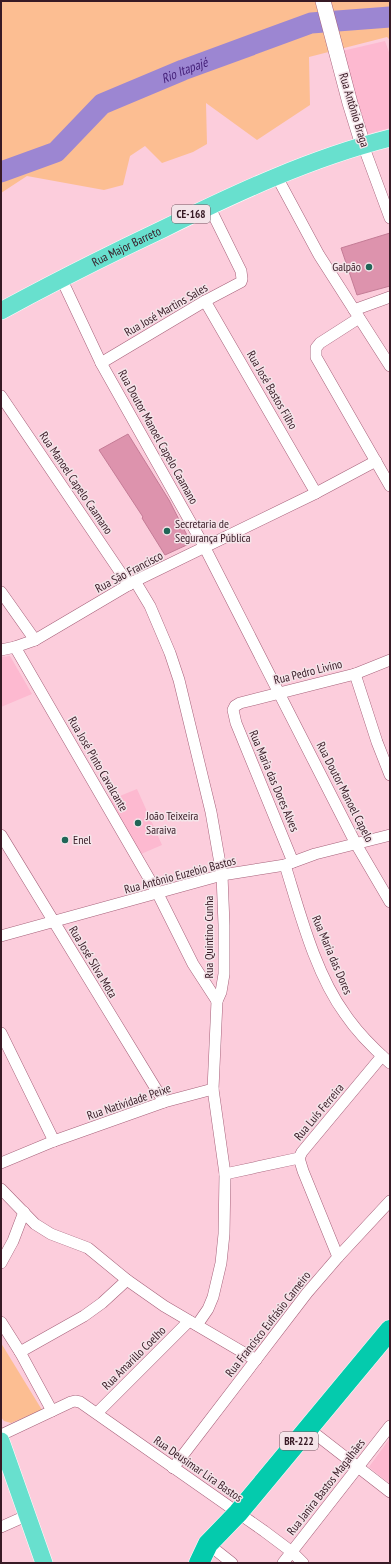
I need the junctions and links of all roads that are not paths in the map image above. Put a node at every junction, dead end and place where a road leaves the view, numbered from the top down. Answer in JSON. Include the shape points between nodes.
{"nodes":[{"id":1,"x":324,"y":6,"type":"edge"},
{"id":2,"x":390,"y":138,"type":"edge"},
{"id":3,"x":364,"y":145,"type":"junction"},
{"id":4,"x":277,"y":177,"type":"junction"},
{"id":5,"x":209,"y":206,"type":"junction"},
{"id":6,"x":390,"y":218,"type":"edge"},
{"id":7,"x":61,"y":278,"type":"junction"},
{"id":8,"x":390,"y":297,"type":"edge"},
{"id":9,"x":205,"y":301,"type":"junction"},
{"id":10,"x":1,"y":310,"type":"edge"},
{"id":11,"x":356,"y":314,"type":"junction"},
{"id":12,"x":101,"y":363,"type":"junction"},
{"id":13,"x":390,"y":366,"type":"edge"},
{"id":14,"x":1,"y":396,"type":"edge"},
{"id":15,"x":376,"y":461,"type":"junction"},
{"id":16,"x":390,"y":486,"type":"edge"},
{"id":17,"x":316,"y":493,"type":"junction"},
{"id":18,"x":204,"y":548,"type":"junction"},
{"id":19,"x":132,"y":583,"type":"junction"},
{"id":20,"x":1,"y":592,"type":"edge"},
{"id":21,"x":35,"y":640,"type":"junction"},
{"id":22,"x":15,"y":647,"type":"junction"},
{"id":23,"x":1,"y":650,"type":"edge"},
{"id":24,"x":390,"y":660,"type":"edge"},
{"id":25,"x":355,"y":674,"type":"junction"},
{"id":26,"x":280,"y":692,"type":"junction"},
{"id":27,"x":233,"y":710,"type":"joint"},
{"id":28,"x":390,"y":775,"type":"edge"},
{"id":29,"x":1,"y":835,"type":"edge"},
{"id":30,"x":390,"y":835,"type":"edge"},
{"id":31,"x":356,"y":844,"type":"junction"},
{"id":32,"x":289,"y":863,"type":"junction"},
{"id":33,"x":222,"y":876,"type":"junction"},
{"id":34,"x":158,"y":894,"type":"junction"},
{"id":35,"x":390,"y":902,"type":"edge"},
{"id":36,"x":54,"y":923,"type":"junction"},
{"id":37,"x":1,"y":936,"type":"edge"},
{"id":38,"x":217,"y":1001,"type":"junction"},
{"id":39,"x":1,"y":1033,"type":"edge"},
{"id":40,"x":386,"y":1060,"type":"edge"},
{"id":41,"x":213,"y":1089,"type":"junction"},
{"id":42,"x":164,"y":1102,"type":"junction"},
{"id":43,"x":54,"y":1141,"type":"junction"},
{"id":44,"x":299,"y":1158,"type":"junction"},
{"id":45,"x":1,"y":1163,"type":"edge"},
{"id":46,"x":225,"y":1174,"type":"junction"},
{"id":47,"x":1,"y":1189,"type":"edge"},
{"id":48,"x":390,"y":1201,"type":"edge"},
{"id":49,"x":24,"y":1212,"type":"junction"},
{"id":50,"x":338,"y":1257,"type":"junction"},
{"id":51,"x":1,"y":1263,"type":"edge"},
{"id":52,"x":127,"y":1280,"type":"junction"},
{"id":53,"x":1,"y":1322,"type":"edge"},
{"id":54,"x":193,"y":1323,"type":"junction"},
{"id":55,"x":390,"y":1330,"type":"edge"},
{"id":56,"x":20,"y":1352,"type":"junction"},
{"id":57,"x":256,"y":1360,"type":"junction"},
{"id":58,"x":52,"y":1411,"type":"junction"},
{"id":59,"x":97,"y":1413,"type":"junction"},
{"id":60,"x":390,"y":1426,"type":"edge"},
{"id":61,"x":309,"y":1429,"type":"junction"},
{"id":62,"x":1,"y":1435,"type":"edge"},
{"id":63,"x":1,"y":1441,"type":"edge"},
{"id":64,"x":358,"y":1467,"type":"junction"},
{"id":65,"x":173,"y":1468,"type":"junction"},
{"id":66,"x":390,"y":1492,"type":"edge"},
{"id":67,"x":238,"y":1513,"type":"junction"},
{"id":68,"x":28,"y":1516,"type":"junction"},
{"id":69,"x":1,"y":1527,"type":"edge"},
{"id":70,"x":204,"y":1552,"type":"edge"},
{"id":71,"x":292,"y":1552,"type":"junction"},
{"id":72,"x":44,"y":1563,"type":"edge"},
{"id":73,"x":190,"y":1563,"type":"edge"},
{"id":74,"x":232,"y":1563,"type":"edge"},
{"id":75,"x":283,"y":1563,"type":"edge"},
{"id":76,"x":303,"y":1563,"type":"edge"}],
"edges":[{"from":1,"to":3,"type":"street","name":"Rua Antônio Braga"},
{"from":2,"to":3,"type":"main road","name":"Rua Major Barreto","number":"CE-168"},
{"from":3,"to":4,"type":"main road","name":"Rua Major Barreto","number":"CE-168","via":[[330,155]]},
{"from":3,"to":6,"type":"street","name":"Rua Antônio Braga"},
{"from":4,"to":5,"type":"main road","name":"Rua Major Barreto","number":"CE-168"},
{"from":4,"to":11,"type":"street","via":[[309,237]]},
{"from":5,"to":7,"type":"main road","name":"Rua Major Barreto","number":"CE-168"},
{"from":5,"to":9,"type":"street","name":"Rua José Martins Sales","via":[[242,278],[238,284]]},
{"from":7,"to":10,"type":"main road","name":"Rua Major Barreto","number":"CE-168"},
{"from":7,"to":12,"type":"street","name":"Rua Doutor Manoel Capelo Caamano"},
{"from":8,"to":11,"type":"street"},
{"from":9,"to":12,"type":"street","name":"Rua José Martins Sales"},
{"from":9,"to":17,"type":"street","name":"Rua José Bastos Filho"},
{"from":11,"to":13,"type":"street"},
{"from":11,"to":15,"type":"street","via":[[320,343],[315,352]]},
{"from":12,"to":18,"type":"street","name":"Rua Doutor Manoel Capelo Caamano"},
{"from":14,"to":19,"type":"street","name":"Rua Manoel Capelo Caamano"},
{"from":15,"to":16,"type":"street"},
{"from":15,"to":17,"type":"street","name":"Rua São Francisco"},
{"from":17,"to":18,"type":"street","name":"Rua São Francisco"},
{"from":18,"to":19,"type":"street","name":"Rua São Francisco"},
{"from":18,"to":26,"type":"street","name":"Rua Doutor Manoel Capelo Caamano"},
{"from":19,"to":21,"type":"street","name":"Rua São Francisco"},
{"from":19,"to":33,"type":"street","name":"Rua Quintino Cunha","via":[[150,606],[179,680],[211,812]]},
{"from":20,"to":21,"type":"street"},
{"from":21,"to":22,"type":"street","name":"Rua São Francisco"},
{"from":22,"to":23,"type":"street","name":"Rua São Francisco"},
{"from":22,"to":34,"type":"street","name":"Rua José Pinto Cavalcante"},
{"from":24,"to":25,"type":"street","name":"Rua Pedro Livino"},
{"from":25,"to":26,"type":"street","name":"Rua Pedro Livino"},
{"from":25,"to":28,"type":"street"},
{"from":26,"to":27,"type":"street","name":"Rua Pedro Livino","via":[[240,703]]},
{"from":26,"to":31,"type":"street","name":"Rua Doutor Manoel Capelo"},
{"from":27,"to":32,"type":"street","name":"Rua Maria das Dores Alves"},
{"from":29,"to":36,"type":"street","name":"Rua José Silva Mota"},
{"from":30,"to":31,"type":"street","name":"Rua Antônio Euzebio Bastos"},
{"from":31,"to":32,"type":"street","name":"Rua Antônio Euzebio Bastos"},
{"from":31,"to":35,"type":"street","name":"Rua Doutor Manoel Capelo"},
{"from":32,"to":33,"type":"street","name":"Rua Antônio Euzebio Bastos"},
{"from":32,"to":40,"type":"street","name":"Rua Maria das Dores","via":[[301,916],[332,993],[345,1014]]},
{"from":33,"to":34,"type":"street","name":"Rua Antônio Euzebio Bastos"},
{"from":33,"to":38,"type":"street","name":"Rua Quintino Cunha","via":[[224,974]]},
{"from":34,"to":36,"type":"street","name":"Rua Antônio Euzebio Bastos"},
{"from":34,"to":38,"type":"street","name":"Rua José Pinto Cavalcante","via":[[192,964]]},
{"from":36,"to":37,"type":"street","name":"Rua Antônio Euzebio Bastos"},
{"from":36,"to":42,"type":"street","name":"Rua José Silva Mota"},
{"from":38,"to":41,"type":"street","name":"Rua Quintino Cunha"},
{"from":39,"to":43,"type":"street"},
{"from":40,"to":44,"type":"street","name":"Rua Luís Ferreira"},
{"from":41,"to":42,"type":"street","name":"Rua Natividade Peixe"},
{"from":41,"to":46,"type":"street","name":"Rua Quintino Cunha"},
{"from":42,"to":43,"type":"street","name":"Rua Natividade Peixe"},
{"from":43,"to":45,"type":"street","name":"Rua Natividade Peixe"},
{"from":44,"to":46,"type":"street"},
{"from":44,"to":50,"type":"street","name":"Rua Luís Ferreira"},
{"from":46,"to":54,"type":"street","name":"Rua Quintino Cunha","via":[[221,1263],[208,1309]]},
{"from":47,"to":49,"type":"street"},
{"from":48,"to":50,"type":"street","name":"Rua Francisco Eufrásio Carneiro"},
{"from":49,"to":51,"type":"street"},
{"from":49,"to":52,"type":"street","via":[[35,1224],[51,1234],[88,1248]]},
{"from":50,"to":57,"type":"street","name":"Rua Francisco Eufrásio Carneiro","via":[[302,1299]]},
{"from":52,"to":54,"type":"street"},
{"from":52,"to":56,"type":"street","via":[[90,1312]]},
{"from":53,"to":56,"type":"street"},
{"from":54,"to":57,"type":"street"},
{"from":54,"to":59,"type":"street","name":"Rua Amarillo Coelho"},
{"from":55,"to":61,"type":"highway","number":"BR-222"},
{"from":56,"to":58,"type":"street"},
{"from":57,"to":65,"type":"street","name":"Rua Francisco Eufrásio Carneiro"},
{"from":58,"to":59,"type":"street","name":"Rua Deusimar Lira Bastos","via":[[76,1401]]},
{"from":58,"to":62,"type":"street"},
{"from":59,"to":65,"type":"street","name":"Rua Deusimar Lira Bastos"},
{"from":60,"to":64,"type":"street","name":"Rua Janira Bastos Magalhães"},
{"from":61,"to":64,"type":"street"},
{"from":61,"to":67,"type":"highway","number":"BR-222"},
{"from":63,"to":68,"type":"main road"},
{"from":64,"to":66,"type":"street"},
{"from":64,"to":71,"type":"street","name":"Rua Janira Bastos Magalhães"},
{"from":65,"to":67,"type":"street","name":"Rua Deusimar Lira Bastos"},
{"from":67,"to":70,"type":"highway","number":"BR-222"},
{"from":67,"to":71,"type":"street","name":"Rua Deusimar Lira Bastos"},
{"from":68,"to":69,"type":"street"},
{"from":68,"to":72,"type":"main road"},
{"from":70,"to":73,"type":"highway"},
{"from":70,"to":74,"type":"street"},
{"from":71,"to":75,"type":"street","name":"Rua Janira Bastos Magalhães"},
{"from":71,"to":76,"type":"street","name":"Rua Deusimar Lira Bastos"}]}
